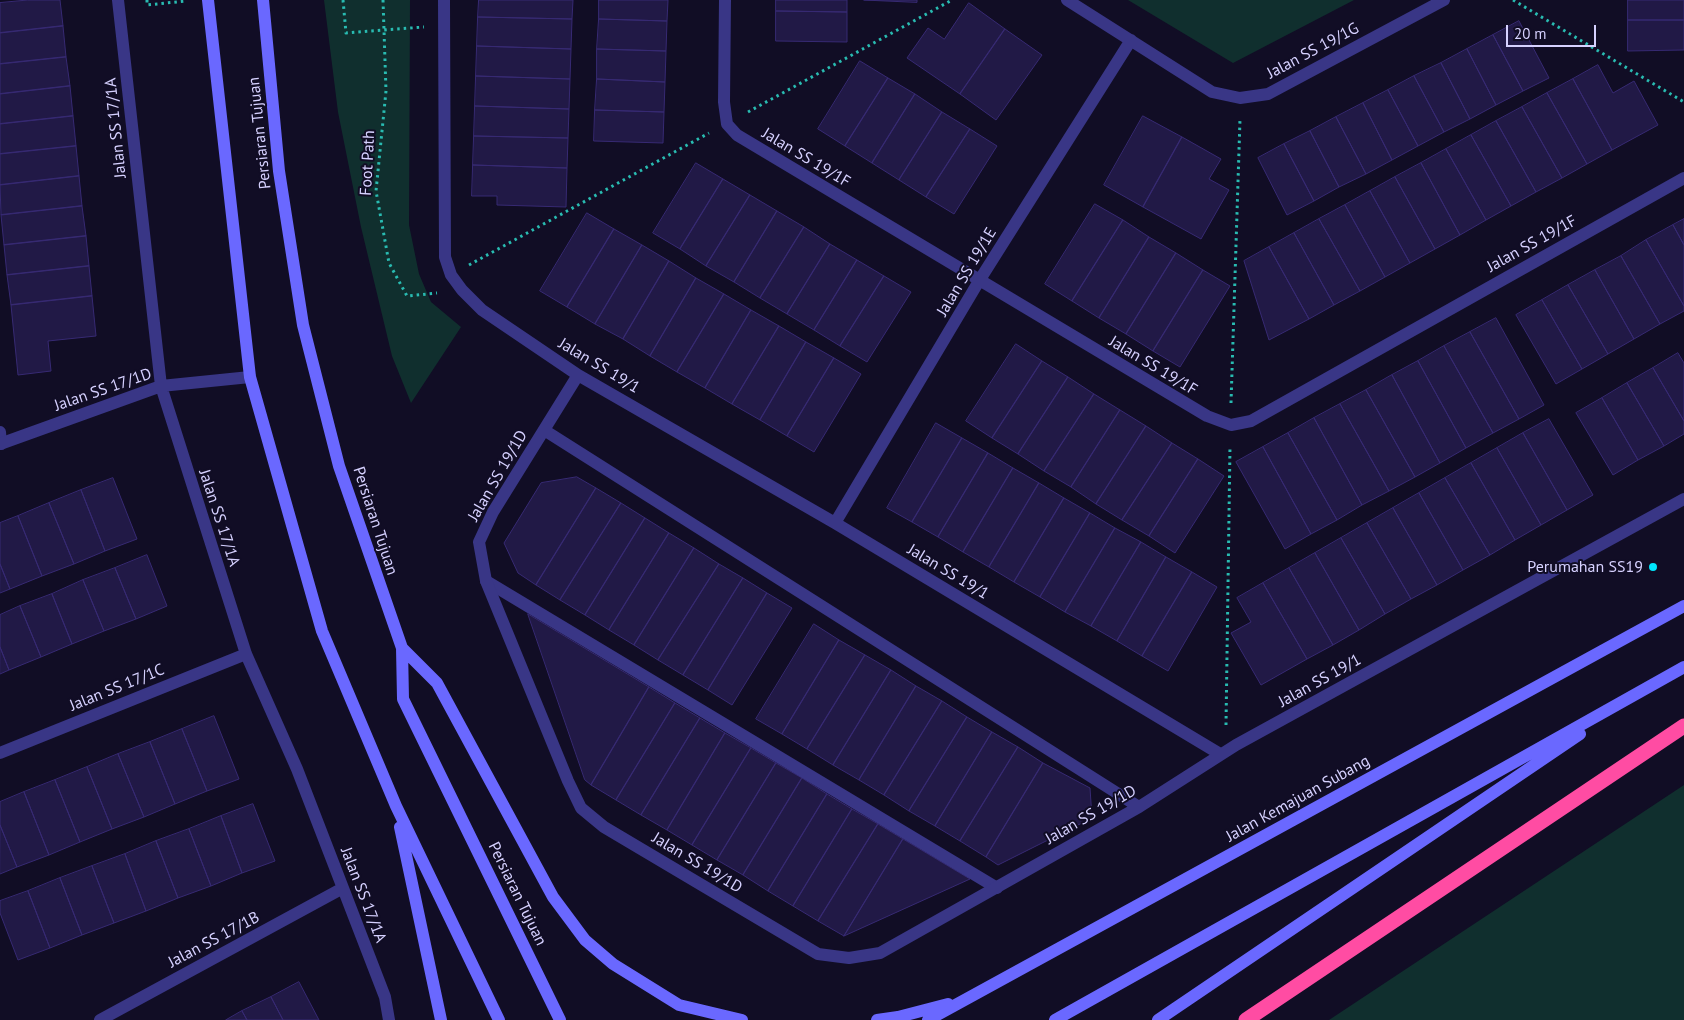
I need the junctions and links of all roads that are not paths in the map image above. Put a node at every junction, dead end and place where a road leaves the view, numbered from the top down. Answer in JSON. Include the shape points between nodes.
{"nodes":[{"id":1,"x":118,"y":0,"type":"edge"},
{"id":2,"x":208,"y":0,"type":"edge"},
{"id":3,"x":263,"y":0,"type":"edge"},
{"id":4,"x":444,"y":0,"type":"edge"},
{"id":5,"x":725,"y":0,"type":"edge"},
{"id":6,"x":1067,"y":0,"type":"edge"},
{"id":7,"x":1444,"y":0,"type":"edge"},
{"id":8,"x":1131,"y":40,"type":"junction"},
{"id":9,"x":1684,"y":178,"type":"edge"},
{"id":10,"x":979,"y":281,"type":"junction"},
{"id":11,"x":578,"y":375,"type":"junction"},
{"id":12,"x":250,"y":377,"type":"junction"},
{"id":13,"x":161,"y":386,"type":"junction"},
{"id":14,"x":544,"y":430,"type":"junction"},
{"id":15,"x":0,"y":440,"type":"edge"},
{"id":16,"x":1684,"y":499,"type":"edge"},
{"id":17,"x":835,"y":523,"type":"junction"},
{"id":18,"x":486,"y":581,"type":"junction"},
{"id":19,"x":1684,"y":606,"type":"edge"},
{"id":20,"x":402,"y":648,"type":"junction"},
{"id":21,"x":246,"y":654,"type":"junction"},
{"id":22,"x":1684,"y":667,"type":"edge"},
{"id":23,"x":1652,"y":685,"type":"junction"},
{"id":24,"x":1684,"y":726,"type":"edge"},
{"id":25,"x":0,"y":753,"type":"edge"},
{"id":26,"x":1220,"y":754,"type":"junction"},
{"id":27,"x":396,"y":806,"type":"junction"},
{"id":28,"x":1139,"y":807,"type":"junction"},
{"id":29,"x":343,"y":888,"type":"junction"},
{"id":30,"x":997,"y":888,"type":"junction"},
{"id":31,"x":965,"y":1000,"type":"junction"},
{"id":32,"x":100,"y":1020,"type":"edge"},
{"id":33,"x":389,"y":1020,"type":"edge"},
{"id":34,"x":441,"y":1020,"type":"edge"},
{"id":35,"x":499,"y":1020,"type":"edge"},
{"id":36,"x":560,"y":1020,"type":"edge"},
{"id":37,"x":742,"y":1020,"type":"edge"},
{"id":38,"x":877,"y":1020,"type":"edge"},
{"id":39,"x":928,"y":1020,"type":"edge"},
{"id":40,"x":1055,"y":1020,"type":"edge"},
{"id":41,"x":1158,"y":1020,"type":"edge"},
{"id":42,"x":1246,"y":1020,"type":"edge"}],
"edges":[{"from":1,"to":13,"type":"street","name":"Jalan SS 17/1A"},
{"from":2,"to":12,"type":"main road"},
{"from":3,"to":20,"type":"main road","name":"Persiaran Tujuan","via":[[279,171],[303,325],[339,466]]},
{"from":4,"to":11,"type":"street","name":"Jalan SS 19/1","via":[[445,257],[451,275],[482,310]]},
{"from":5,"to":10,"type":"street","name":"Jalan SS 19/1F","via":[[724,102],[727,124],[737,135]]},
{"from":6,"to":8,"type":"street","name":"Jalan SS 19/1G"},
{"from":7,"to":8,"type":"street","name":"Jalan SS 19/1G","via":[[1268,94],[1240,98],[1212,92]]},
{"from":8,"to":10,"type":"street","name":"Jalan SS 19/1E"},
{"from":9,"to":10,"type":"street","name":"Jalan SS 19/1F","via":[[1251,421],[1231,425],[1207,416]]},
{"from":10,"to":17,"type":"street","name":"Jalan SS 19/1E"},
{"from":11,"to":14,"type":"street","name":"Jalan SS 19/1D"},
{"from":11,"to":17,"type":"street","name":"Jalan SS 19/1"},
{"from":12,"to":13,"type":"street","name":"Jalan SS 17/1D"},
{"from":12,"to":27,"type":"main road","via":[[322,632]]},
{"from":13,"to":15,"type":"street","name":"Jalan SS 17/1D"},
{"from":13,"to":21,"type":"street","name":"Jalan SS 17/1A"},
{"from":14,"to":18,"type":"street","name":"Jalan SS 19/1D","via":[[493,512],[479,542]]},
{"from":14,"to":28,"type":"street"},
{"from":16,"to":26,"type":"street","name":"Jalan SS 19/1"},
{"from":17,"to":26,"type":"street","name":"Jalan SS 19/1"},
{"from":18,"to":30,"type":"street"},
{"from":18,"to":30,"type":"street","name":"Jalan SS 19/1D","via":[[568,781],[582,808],[604,826],[818,954],[849,958],[880,954]]},
{"from":19,"to":31,"type":"main road","name":"Jalan Kemajuan Subang"},
{"from":20,"to":36,"type":"main road","name":"Persiaran Tujuan","via":[[404,700]]},
{"from":20,"to":37,"type":"main road","via":[[437,683],[552,897],[585,940],[613,964],[679,1005]]},
{"from":21,"to":25,"type":"street","name":"Jalan SS 17/1C"},
{"from":21,"to":29,"type":"street","name":"Jalan SS 17/1A","via":[[297,770]]},
{"from":22,"to":23,"type":"main road"},
{"from":23,"to":40,"type":"main road"},
{"from":23,"to":41,"type":"main road"},
{"from":24,"to":42,"type":"highway"},
{"from":26,"to":28,"type":"street","name":"Jalan SS 19/1D"},
{"from":27,"to":34,"type":"main road"},
{"from":27,"to":35,"type":"main road"},
{"from":28,"to":30,"type":"street","name":"Jalan SS 19/1D"},
{"from":29,"to":32,"type":"street","name":"Jalan SS 17/1B"},
{"from":29,"to":33,"type":"street","name":"Jalan SS 17/1A","via":[[385,998]]},
{"from":31,"to":38,"type":"main road"},
{"from":31,"to":39,"type":"main road","name":"Jalan Kemajuan Subang"}]}
